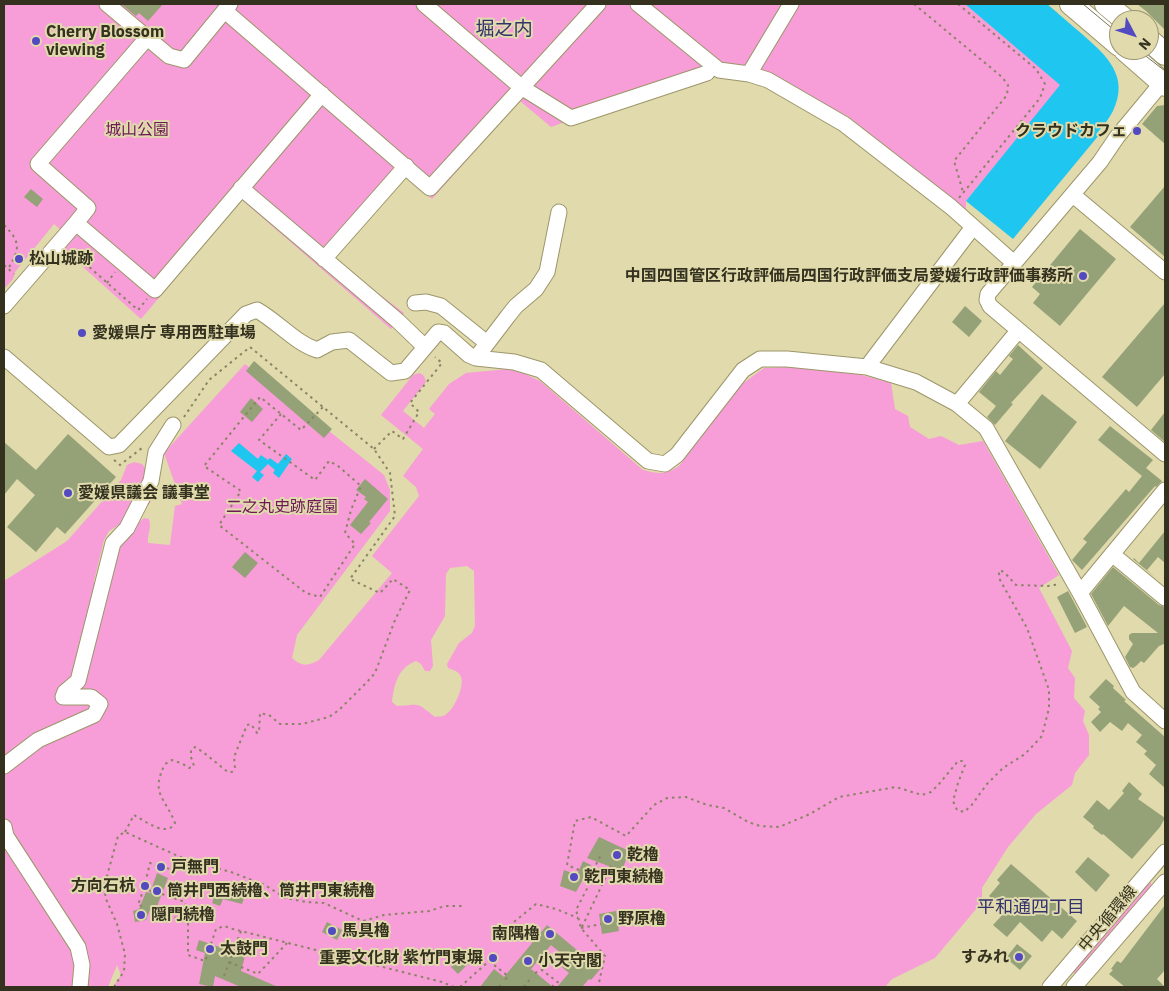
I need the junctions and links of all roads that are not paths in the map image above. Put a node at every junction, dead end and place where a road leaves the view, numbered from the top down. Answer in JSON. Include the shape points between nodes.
{"nodes":[{"id":1,"x":107,"y":4,"type":"edge"},
{"id":2,"x":424,"y":4,"type":"edge"},
{"id":3,"x":598,"y":4,"type":"edge"},
{"id":4,"x":638,"y":4,"type":"edge"},
{"id":5,"x":791,"y":4,"type":"edge"},
{"id":6,"x":1071,"y":4,"type":"edge"},
{"id":7,"x":228,"y":7,"type":"edge"},
{"id":8,"x":1109,"y":36,"type":"edge"},
{"id":9,"x":147,"y":38,"type":"junction"},
{"id":10,"x":1137,"y":60,"type":"edge"},
{"id":11,"x":707,"y":72,"type":"dead end"},
{"id":12,"x":749,"y":74,"type":"junction"},
{"id":13,"x":1164,"y":82,"type":"edge"},
{"id":14,"x":521,"y":87,"type":"junction"},
{"id":15,"x":322,"y":94,"type":"junction"},
{"id":16,"x":406,"y":166,"type":"junction"},
{"id":17,"x":241,"y":188,"type":"junction"},
{"id":18,"x":1073,"y":194,"type":"junction"},
{"id":19,"x":559,"y":212,"type":"dead end"},
{"id":20,"x":76,"y":223,"type":"junction"},
{"id":21,"x":973,"y":227,"type":"junction"},
{"id":22,"x":324,"y":259,"type":"junction"},
{"id":23,"x":1014,"y":263,"type":"junction"},
{"id":24,"x":1165,"y":272,"type":"edge"},
{"id":25,"x":415,"y":304,"type":"dead end"},
{"id":26,"x":4,"y":306,"type":"edge"},
{"id":27,"x":1018,"y":331,"type":"junction"},
{"id":28,"x":487,"y":343,"type":"junction"},
{"id":29,"x":425,"y":347,"type":"junction"},
{"id":30,"x":4,"y":357,"type":"edge"},
{"id":31,"x":476,"y":358,"type":"junction"},
{"id":32,"x":867,"y":367,"type":"junction"},
{"id":33,"x":957,"y":404,"type":"junction"},
{"id":34,"x":173,"y":425,"type":"road end"},
{"id":35,"x":1165,"y":454,"type":"edge"},
{"id":36,"x":1165,"y":490,"type":"edge"},
{"id":37,"x":1112,"y":554,"type":"junction"},
{"id":38,"x":1076,"y":587,"type":"junction"},
{"id":39,"x":1165,"y":598,"type":"edge"},
{"id":40,"x":1165,"y":721,"type":"edge"},
{"id":41,"x":4,"y":766,"type":"edge"},
{"id":42,"x":4,"y":826,"type":"edge"},
{"id":43,"x":1165,"y":852,"type":"edge"},
{"id":44,"x":1146,"y":874,"type":"junction"},
{"id":45,"x":1163,"y":884,"type":"edge"},
{"id":46,"x":1057,"y":985,"type":"edge"},
{"id":47,"x":80,"y":987,"type":"edge"},
{"id":48,"x":1074,"y":987,"type":"edge"}],
"edges":[{"from":1,"to":9,"type":"street"},
{"from":2,"to":14,"type":"street"},
{"from":3,"to":14,"type":"street"},
{"from":4,"to":12,"type":"street","via":[[719,70]]},
{"from":5,"to":12,"type":"street"},
{"from":6,"to":8,"type":"highway"},
{"from":7,"to":9,"type":"street","via":[[184,60],[169,56]]},
{"from":7,"to":15,"type":"street"},
{"from":9,"to":20,"type":"street","via":[[38,164],[88,208]]},
{"from":10,"to":13,"type":"highway"},
{"from":11,"to":14,"type":"street","via":[[571,118]]},
{"from":12,"to":21,"type":"street","via":[[768,80],[844,124]]},
{"from":13,"to":18,"type":"street"},
{"from":14,"to":16,"type":"street","via":[[430,188]]},
{"from":15,"to":16,"type":"street"},
{"from":15,"to":17,"type":"street"},
{"from":16,"to":22,"type":"street"},
{"from":17,"to":20,"type":"street","via":[[155,290]]},
{"from":17,"to":22,"type":"street"},
{"from":18,"to":23,"type":"street"},
{"from":18,"to":24,"type":"street"},
{"from":19,"to":28,"type":"street","via":[[547,272],[536,289],[516,306]]},
{"from":20,"to":26,"type":"street","via":[[66,241]]},
{"from":21,"to":23,"type":"street"},
{"from":21,"to":32,"type":"street"},
{"from":22,"to":29,"type":"street"},
{"from":23,"to":27,"type":"street","via":[[988,296],[988,304]]},
{"from":25,"to":28,"type":"street","via":[[426,302],[441,306]]},
{"from":27,"to":33,"type":"street"},
{"from":27,"to":35,"type":"street"},
{"from":28,"to":31,"type":"street"},
{"from":29,"to":30,"type":"street","via":[[405,371],[391,372],[349,340],[332,342],[317,350],[305,346],[257,310],[246,314],[119,445],[109,447]]},
{"from":29,"to":31,"type":"street","via":[[438,332],[444,333]]},
{"from":31,"to":32,"type":"street","via":[[514,362],[541,370],[648,461],[665,464],[677,455],[743,370],[760,359]]},
{"from":32,"to":33,"type":"street","via":[[916,382]]},
{"from":33,"to":38,"type":"street","via":[[986,428]]},
{"from":34,"to":41,"type":"street","via":[[156,452],[151,481],[127,528],[114,543],[78,681],[63,697],[91,697],[100,704],[94,715],[38,740]]},
{"from":36,"to":37,"type":"street"},
{"from":37,"to":38,"type":"street"},
{"from":37,"to":39,"type":"street"},
{"from":38,"to":40,"type":"street","via":[[1133,692]]},
{"from":42,"to":47,"type":"street","via":[[6,836],[78,947],[82,965]]},
{"from":43,"to":44,"type":"street","name":"中央循環線"},
{"from":44,"to":45,"type":"street"},
{"from":44,"to":46,"type":"street","name":"中央循環線"},
{"from":45,"to":48,"type":"street","name":"中央循環線"}]}
